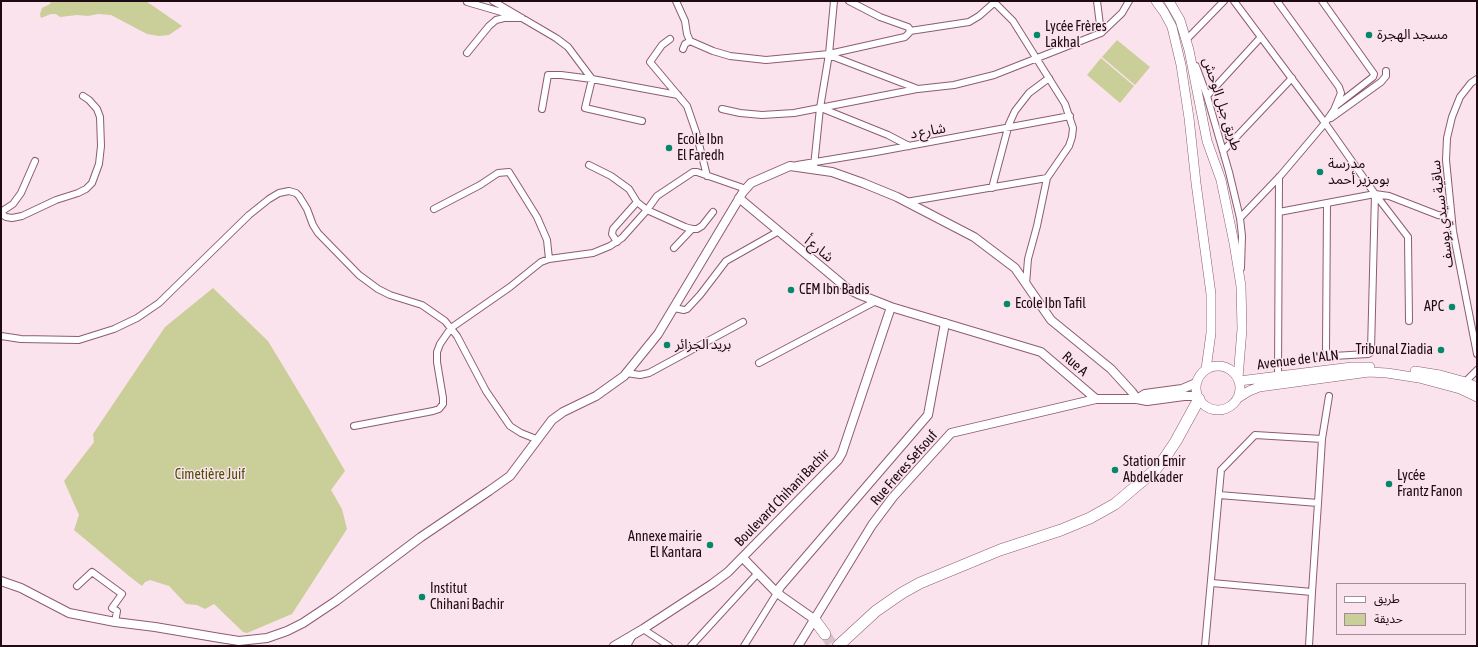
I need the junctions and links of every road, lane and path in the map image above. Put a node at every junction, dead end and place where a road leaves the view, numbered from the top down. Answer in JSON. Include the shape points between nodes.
{"nodes":[{"id":1,"x":493,"y":1,"type":"edge"},
{"id":2,"x":676,"y":1,"type":"edge"},
{"id":3,"x":834,"y":1,"type":"edge"},
{"id":4,"x":849,"y":1,"type":"edge"},
{"id":5,"x":1097,"y":1,"type":"edge"},
{"id":6,"x":1129,"y":1,"type":"edge"},
{"id":7,"x":1156,"y":1,"type":"edge"},
{"id":8,"x":1169,"y":1,"type":"edge"},
{"id":9,"x":1224,"y":1,"type":"edge"},
{"id":10,"x":1234,"y":1,"type":"edge"},
{"id":11,"x":1277,"y":1,"type":"edge"},
{"id":12,"x":1322,"y":1,"type":"edge"},
{"id":13,"x":467,"y":2,"type":"dead end"},
{"id":14,"x":994,"y":2,"type":"edge"},
{"id":15,"x":1174,"y":5,"type":"edge"},
{"id":16,"x":522,"y":18,"type":"junction"},
{"id":17,"x":910,"y":31,"type":"junction"},
{"id":18,"x":1101,"y":33,"type":"junction"},
{"id":19,"x":1261,"y":37,"type":"junction"},
{"id":20,"x":670,"y":40,"type":"dead end"},
{"id":21,"x":1186,"y":40,"type":"junction"},
{"id":22,"x":690,"y":41,"type":"junction"},
{"id":23,"x":683,"y":49,"type":"dead end"},
{"id":24,"x":1189,"y":50,"type":"junction"},
{"id":25,"x":467,"y":53,"type":"dead end"},
{"id":26,"x":829,"y":54,"type":"junction"},
{"id":27,"x":1037,"y":59,"type":"junction"},
{"id":28,"x":1386,"y":71,"type":"dead end"},
{"id":29,"x":1049,"y":78,"type":"junction"},
{"id":30,"x":1292,"y":78,"type":"junction"},
{"id":31,"x":592,"y":79,"type":"junction"},
{"id":32,"x":1477,"y":79,"type":"edge"},
{"id":33,"x":918,"y":89,"type":"junction"},
{"id":34,"x":83,"y":96,"type":"dead end"},
{"id":35,"x":678,"y":96,"type":"junction"},
{"id":36,"x":1207,"y":96,"type":"junction"},
{"id":37,"x":1337,"y":105,"type":"junction"},
{"id":38,"x":820,"y":108,"type":"junction"},
{"id":39,"x":542,"y":109,"type":"dead end"},
{"id":40,"x":722,"y":109,"type":"dead end"},
{"id":41,"x":1070,"y":116,"type":"junction"},
{"id":42,"x":642,"y":121,"type":"dead end"},
{"id":43,"x":1325,"y":123,"type":"junction"},
{"id":44,"x":1009,"y":128,"type":"junction"},
{"id":45,"x":910,"y":146,"type":"junction"},
{"id":46,"x":1223,"y":151,"type":"junction"},
{"id":47,"x":35,"y":161,"type":"dead end"},
{"id":48,"x":589,"y":165,"type":"dead end"},
{"id":49,"x":814,"y":165,"type":"junction"},
{"id":50,"x":707,"y":176,"type":"junction"},
{"id":51,"x":1279,"y":177,"type":"junction"},
{"id":52,"x":1047,"y":178,"type":"junction"},
{"id":53,"x":992,"y":188,"type":"junction"},
{"id":54,"x":746,"y":189,"type":"junction"},
{"id":55,"x":1375,"y":194,"type":"junction"},
{"id":56,"x":739,"y":198,"type":"junction"},
{"id":57,"x":637,"y":202,"type":"junction"},
{"id":58,"x":906,"y":202,"type":"junction"},
{"id":59,"x":1328,"y":203,"type":"junction"},
{"id":60,"x":434,"y":209,"type":"dead end"},
{"id":61,"x":647,"y":210,"type":"junction"},
{"id":62,"x":2,"y":212,"type":"edge"},
{"id":63,"x":713,"y":212,"type":"dead end"},
{"id":64,"x":1279,"y":212,"type":"junction"},
{"id":65,"x":1451,"y":217,"type":"junction"},
{"id":66,"x":1240,"y":218,"type":"junction"},
{"id":67,"x":692,"y":229,"type":"junction"},
{"id":68,"x":778,"y":231,"type":"junction"},
{"id":69,"x":617,"y":242,"type":"junction"},
{"id":70,"x":674,"y":248,"type":"dead end"},
{"id":71,"x":549,"y":259,"type":"junction"},
{"id":72,"x":1026,"y":284,"type":"junction"},
{"id":73,"x":1241,"y":286,"type":"junction"},
{"id":74,"x":876,"y":301,"type":"junction"},
{"id":75,"x":891,"y":307,"type":"junction"},
{"id":76,"x":674,"y":308,"type":"junction"},
{"id":77,"x":1410,"y":321,"type":"dead end"},
{"id":78,"x":743,"y":322,"type":"dead end"},
{"id":79,"x":945,"y":323,"type":"junction"},
{"id":80,"x":451,"y":328,"type":"junction"},
{"id":81,"x":1,"y":336,"type":"edge"},
{"id":82,"x":1477,"y":354,"type":"edge"},
{"id":83,"x":1350,"y":355,"type":"junction"},
{"id":84,"x":759,"y":363,"type":"dead end"},
{"id":85,"x":1352,"y":367,"type":"junction"},
{"id":86,"x":1206,"y":369,"type":"junction"},
{"id":87,"x":1477,"y":370,"type":"edge"},
{"id":88,"x":626,"y":373,"type":"junction"},
{"id":89,"x":1278,"y":377,"type":"junction"},
{"id":90,"x":1239,"y":379,"type":"junction"},
{"id":91,"x":1196,"y":383,"type":"junction"},
{"id":92,"x":1462,"y":386,"type":"junction"},
{"id":93,"x":1477,"y":387,"type":"edge"},
{"id":94,"x":1329,"y":396,"type":"dead end"},
{"id":95,"x":1477,"y":397,"type":"edge"},
{"id":96,"x":1198,"y":398,"type":"junction"},
{"id":97,"x":1238,"y":398,"type":"junction"},
{"id":98,"x":1137,"y":399,"type":"junction"},
{"id":99,"x":1096,"y":400,"type":"junction"},
{"id":100,"x":354,"y":426,"type":"dead end"},
{"id":101,"x":536,"y":439,"type":"junction"},
{"id":102,"x":1322,"y":439,"type":"junction"},
{"id":103,"x":1219,"y":495,"type":"junction"},
{"id":104,"x":1318,"y":503,"type":"junction"},
{"id":105,"x":743,"y":558,"type":"junction"},
{"id":106,"x":757,"y":574,"type":"junction"},
{"id":107,"x":1,"y":580,"type":"edge"},
{"id":108,"x":1212,"y":583,"type":"junction"},
{"id":109,"x":77,"y":586,"type":"dead end"},
{"id":110,"x":1312,"y":592,"type":"junction"},
{"id":111,"x":777,"y":593,"type":"junction"},
{"id":112,"x":814,"y":619,"type":"junction"},
{"id":113,"x":115,"y":622,"type":"junction"},
{"id":114,"x":643,"y":629,"type":"junction"},
{"id":115,"x":825,"y":634,"type":"tunnel mouth"},
{"id":116,"x":634,"y":635,"type":"junction"},
{"id":117,"x":614,"y":646,"type":"edge"},
{"id":118,"x":627,"y":646,"type":"edge"},
{"id":119,"x":669,"y":646,"type":"edge"},
{"id":120,"x":691,"y":646,"type":"edge"},
{"id":121,"x":744,"y":646,"type":"edge"},
{"id":122,"x":798,"y":646,"type":"edge"},
{"id":123,"x":838,"y":646,"type":"edge"},
{"id":124,"x":1206,"y":646,"type":"edge"},
{"id":125,"x":1309,"y":646,"type":"edge"}],
"edges":[{"from":1,"to":16,"type":"street"},
{"from":2,"to":22,"type":"street"},
{"from":3,"to":26,"type":"street"},
{"from":4,"to":17,"type":"street","via":[[908,27]]},
{"from":5,"to":18,"type":"street"},
{"from":6,"to":18,"type":"street","via":[[1122,13]]},
{"from":7,"to":86,"type":"main road","name":"طريق جبل الوحش","via":[[1172,27],[1190,118],[1211,294],[1211,333]]},
{"from":8,"to":15,"type":"main road"},
{"from":9,"to":21,"type":"street"},
{"from":10,"to":19,"type":"street"},
{"from":11,"to":37,"type":"street","via":[[1340,87]]},
{"from":12,"to":37,"type":"street","via":[[1374,74]]},
{"from":13,"to":16,"type":"street"},
{"from":14,"to":17,"type":"street","via":[[969,22]]},
{"from":14,"to":27,"type":"street","via":[[1013,21]]},
{"from":15,"to":21,"type":"main road"},
{"from":16,"to":25,"type":"street","via":[[496,20]]},
{"from":16,"to":31,"type":"street","via":[[568,47]]},
{"from":17,"to":26,"type":"street","via":[[904,37]]},
{"from":18,"to":27,"type":"street"},
{"from":19,"to":30,"type":"street"},
{"from":19,"to":36,"type":"street"},
{"from":20,"to":35,"type":"street","via":[[650,62]]},
{"from":21,"to":24,"type":"main road"},
{"from":22,"to":23,"type":"street"},
{"from":22,"to":26,"type":"street","via":[[713,51],[750,59],[785,59]]},
{"from":24,"to":36,"type":"street","name":"طريق جبل الوحش"},
{"from":24,"to":73,"type":"main road","name":"طريق جبل الوحش","via":[[1207,140],[1221,180],[1228,211]]},
{"from":26,"to":33,"type":"street"},
{"from":26,"to":38,"type":"street"},
{"from":27,"to":29,"type":"street"},
{"from":27,"to":33,"type":"street","via":[[987,77],[954,85]]},
{"from":28,"to":43,"type":"street","via":[[1386,76],[1381,82]]},
{"from":29,"to":41,"type":"street"},
{"from":29,"to":44,"type":"street","via":[[1029,93],[1015,111]]},
{"from":30,"to":43,"type":"street"},
{"from":30,"to":46,"type":"street"},
{"from":31,"to":35,"type":"street"},
{"from":31,"to":39,"type":"street","via":[[548,75]]},
{"from":31,"to":42,"type":"street","via":[[585,108]]},
{"from":32,"to":65,"type":"street","name":"ساقية سيدي يوسف","via":[[1460,97],[1447,138],[1446,160]]},
{"from":33,"to":38,"type":"street"},
{"from":34,"to":62,"type":"street","via":[[97,109],[100,118],[99,164],[92,183],[78,193],[22,216],[6,217]]},
{"from":35,"to":50,"type":"street","via":[[687,106]]},
{"from":36,"to":46,"type":"street","name":"طريق جبل الوحش"},
{"from":37,"to":43,"type":"street"},
{"from":38,"to":40,"type":"street","via":[[762,115]]},
{"from":38,"to":45,"type":"street"},
{"from":38,"to":49,"type":"street"},
{"from":41,"to":44,"type":"street","name":"شارع د"},
{"from":41,"to":52,"type":"street","via":[[1073,128],[1069,146]]},
{"from":43,"to":51,"type":"street"},
{"from":43,"to":55,"type":"street"},
{"from":44,"to":45,"type":"street","name":"شارع د"},
{"from":44,"to":53,"type":"street"},
{"from":45,"to":49,"type":"street","name":"شارع د"},
{"from":46,"to":66,"type":"street","name":"طريق جبل الوحش"},
{"from":47,"to":62,"type":"street","via":[[21,192],[13,204]]},
{"from":48,"to":57,"type":"street","via":[[629,189]]},
{"from":49,"to":54,"type":"main road","via":[[790,166],[751,183]]},
{"from":49,"to":58,"type":"main road"},
{"from":50,"to":54,"type":"street"},
{"from":50,"to":61,"type":"street","via":[[697,172],[688,174],[658,196]]},
{"from":51,"to":64,"type":"street"},
{"from":51,"to":66,"type":"street"},
{"from":52,"to":53,"type":"street"},
{"from":52,"to":72,"type":"street","via":[[1028,259]]},
{"from":53,"to":58,"type":"street"},
{"from":54,"to":56,"type":"main road"},
{"from":55,"to":59,"type":"street"},
{"from":55,"to":65,"type":"street","via":[[1389,196],[1438,215]]},
{"from":55,"to":77,"type":"street","via":[[1408,237]]},
{"from":55,"to":83,"type":"street","via":[[1371,350],[1368,354]]},
{"from":56,"to":68,"type":"main road","name":"شارع أ"},
{"from":56,"to":76,"type":"main road"},
{"from":57,"to":61,"type":"street"},
{"from":57,"to":69,"type":"street","via":[[614,229],[612,234]]},
{"from":58,"to":72,"type":"main road","via":[[974,237],[1015,268]]},
{"from":59,"to":64,"type":"street"},
{"from":59,"to":83,"type":"street","via":[[1326,350],[1333,356]]},
{"from":60,"to":71,"type":"street","via":[[498,173],[509,172],[537,217],[546,240]]},
{"from":61,"to":67,"type":"street"},
{"from":61,"to":69,"type":"street"},
{"from":63,"to":67,"type":"street","via":[[702,226]]},
{"from":64,"to":89,"type":"street"},
{"from":65,"to":82,"type":"street","name":"ساقية سيدي يوسف"},
{"from":66,"to":73,"type":"street","name":"طريق جبل الوحش"},
{"from":67,"to":70,"type":"street"},
{"from":68,"to":74,"type":"main road","name":"شارع أ","via":[[848,289]]},
{"from":68,"to":76,"type":"street","via":[[726,261],[687,309]]},
{"from":69,"to":71,"type":"street","via":[[593,253]]},
{"from":71,"to":80,"type":"street","via":[[541,262]]},
{"from":72,"to":98,"type":"main road","via":[[1051,320],[1111,369]]},
{"from":73,"to":90,"type":"main road","name":"طريق جبل الوحش"},
{"from":74,"to":75,"type":"main road","name":"شارع أ"},
{"from":74,"to":84,"type":"street"},
{"from":75,"to":79,"type":"main road","name":"شارع أ"},
{"from":75,"to":105,"type":"main road","name":"Boulevard Chihani Bachir","via":[[838,460]]},
{"from":76,"to":88,"type":"main road","via":[[658,334]]},
{"from":78,"to":88,"type":"street","via":[[649,373]]},
{"from":79,"to":99,"type":"main road","name":"Rue A","via":[[1041,352]]},
{"from":79,"to":111,"type":"main road","via":[[928,415]]},
{"from":80,"to":81,"type":"street","via":[[446,321],[426,308],[390,295],[359,275],[318,233],[299,196],[289,191],[269,199],[249,215],[159,303],[138,318],[114,329],[78,340]]},
{"from":80,"to":100,"type":"street","via":[[437,352],[443,398],[443,404],[439,409]]},
{"from":80,"to":101,"type":"street","via":[[510,426]]},
{"from":83,"to":85,"type":"street"},
{"from":85,"to":89,"type":"main road","name":"Avenue de l'ALN"},
{"from":85,"to":92,"type":"main road","name":"Avenue de l'ALN","via":[[1385,367],[1440,375]]},
{"from":86,"to":90,"type":"main road","via":[[1224,366],[1232,370]]},
{"from":86,"to":91,"type":"main road"},
{"from":87,"to":92,"type":"street"},
{"from":88,"to":101,"type":"main road","via":[[609,388],[552,420]]},
{"from":89,"to":90,"type":"main road","name":"Avenue de l'ALN"},
{"from":90,"to":97,"type":"main road"},
{"from":91,"to":96,"type":"main road"},
{"from":91,"to":98,"type":"main road","via":[[1182,389],[1145,394]]},
{"from":92,"to":93,"type":"main road","name":"Avenue de l'ALN"},
{"from":92,"to":95,"type":"main road"},
{"from":92,"to":97,"type":"main road","via":[[1402,374],[1369,372],[1258,387]]},
{"from":94,"to":102,"type":"street"},
{"from":96,"to":97,"type":"main road","via":[[1210,408],[1219,410],[1229,407]]},
{"from":96,"to":98,"type":"main road","via":[[1184,396],[1147,401]]},
{"from":96,"to":123,"type":"highway","via":[[1176,442],[1159,465],[1115,504],[1090,518],[1000,550],[920,583],[876,611]]},
{"from":98,"to":99,"type":"main road"},
{"from":99,"to":112,"type":"main road","name":"Rue Freres Sefsouf","via":[[951,433],[892,497]]},
{"from":101,"to":113,"type":"main road","via":[[510,476],[421,537],[336,601],[287,631],[267,638],[239,641]]},
{"from":102,"to":103,"type":"street","via":[[1255,435],[1221,470]]},
{"from":102,"to":104,"type":"street"},
{"from":103,"to":104,"type":"street"},
{"from":103,"to":108,"type":"street"},
{"from":104,"to":110,"type":"street"},
{"from":105,"to":106,"type":"main road"},
{"from":105,"to":114,"type":"main road","name":"Boulevard Chihani Bachir","via":[[712,584]]},
{"from":106,"to":111,"type":"main road"},
{"from":106,"to":120,"type":"street"},
{"from":107,"to":113,"type":"main road","via":[[69,613]]},
{"from":108,"to":110,"type":"street"},
{"from":108,"to":124,"type":"street"},
{"from":109,"to":113,"type":"street","via":[[92,572],[122,594],[112,608],[117,611]]},
{"from":110,"to":125,"type":"street"},
{"from":111,"to":112,"type":"main road"},
{"from":111,"to":121,"type":"street"},
{"from":112,"to":115,"type":"highway"},
{"from":112,"to":122,"type":"main road","name":"Rue Freres Sefsouf"},
{"from":114,"to":116,"type":"main road","name":"Boulevard Chihani Bachir"},
{"from":114,"to":119,"type":"street"},
{"from":116,"to":117,"type":"main road","name":"Boulevard Chihani Bachir"},
{"from":116,"to":118,"type":"street"}]}
